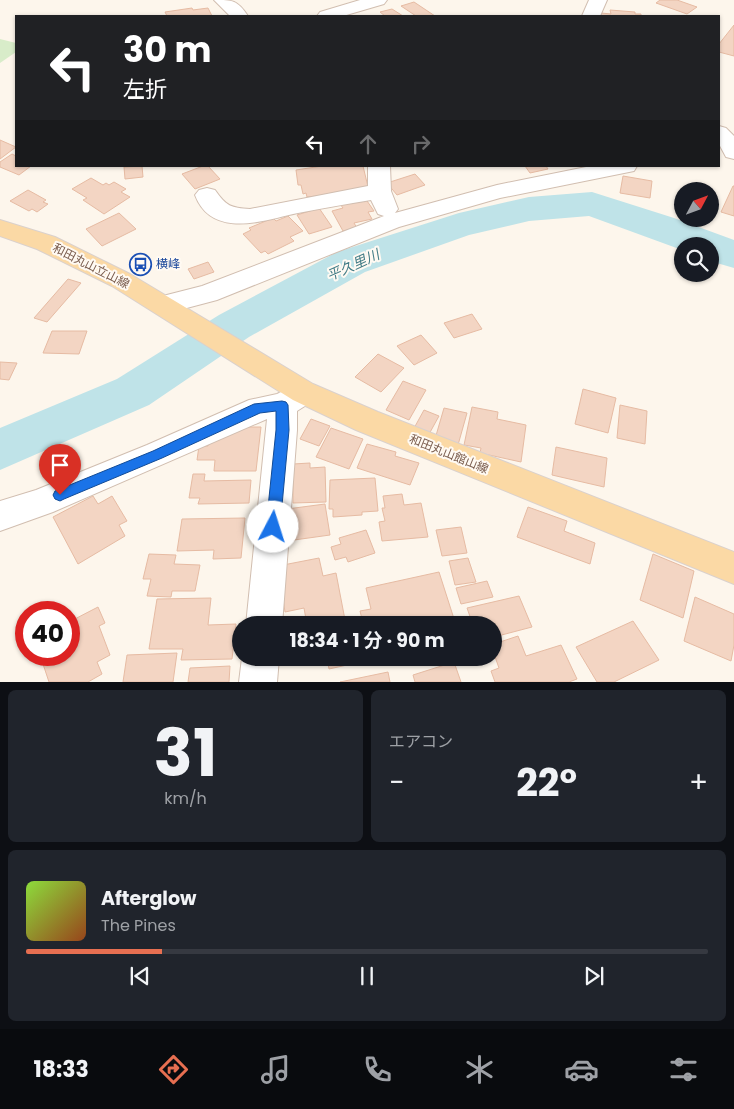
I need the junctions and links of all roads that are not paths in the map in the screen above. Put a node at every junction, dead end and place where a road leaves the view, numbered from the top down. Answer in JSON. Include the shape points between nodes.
{"nodes":[{"id":1,"x":223,"y":0,"type":"edge"},
{"id":2,"x":378,"y":0,"type":"edge"},
{"id":3,"x":598,"y":0,"type":"edge"},
{"id":4,"x":238,"y":15,"type":"edge"},
{"id":5,"x":329,"y":15,"type":"edge"},
{"id":6,"x":591,"y":15,"type":"edge"},
{"id":7,"x":379,"y":167,"type":"edge"},
{"id":8,"x":621,"y":167,"type":"edge"},
{"id":9,"x":380,"y":191,"type":"junction"},
{"id":10,"x":207,"y":195,"type":"dead end"},
{"id":11,"x":391,"y":222,"type":"junction"},
{"id":12,"x":0,"y":228,"type":"edge"},
{"id":13,"x":170,"y":310,"type":"junction"},
{"id":14,"x":292,"y":394,"type":"junction"},
{"id":15,"x":0,"y":516,"type":"edge"},
{"id":16,"x":734,"y":568,"type":"edge"},
{"id":17,"x":265,"y":616,"type":"edge"},
{"id":18,"x":260,"y":666,"type":"edge"},
{"id":19,"x":258,"y":682,"type":"edge"}],
"edges":[{"from":1,"to":4,"type":"street"},
{"from":2,"to":5,"type":"street"},
{"from":3,"to":6,"type":"street"},
{"from":7,"to":9,"type":"street"},
{"from":8,"to":11,"type":"street","via":[[497,192]]},
{"from":9,"to":10,"type":"street","via":[[250,217],[227,215],[210,203]]},
{"from":9,"to":11,"type":"street"},
{"from":11,"to":13,"type":"street"},
{"from":12,"to":13,"type":"main road","name":"和田丸山立山線","via":[[46,242]]},
{"from":13,"to":14,"type":"main road","name":"和田丸山館山線"},
{"from":14,"to":15,"type":"street","via":[[151,458]]},
{"from":14,"to":16,"type":"main road","name":"和田丸山館山線"},
{"from":14,"to":17,"type":"street","via":[[282,430]]},
{"from":18,"to":19,"type":"street"}]}
